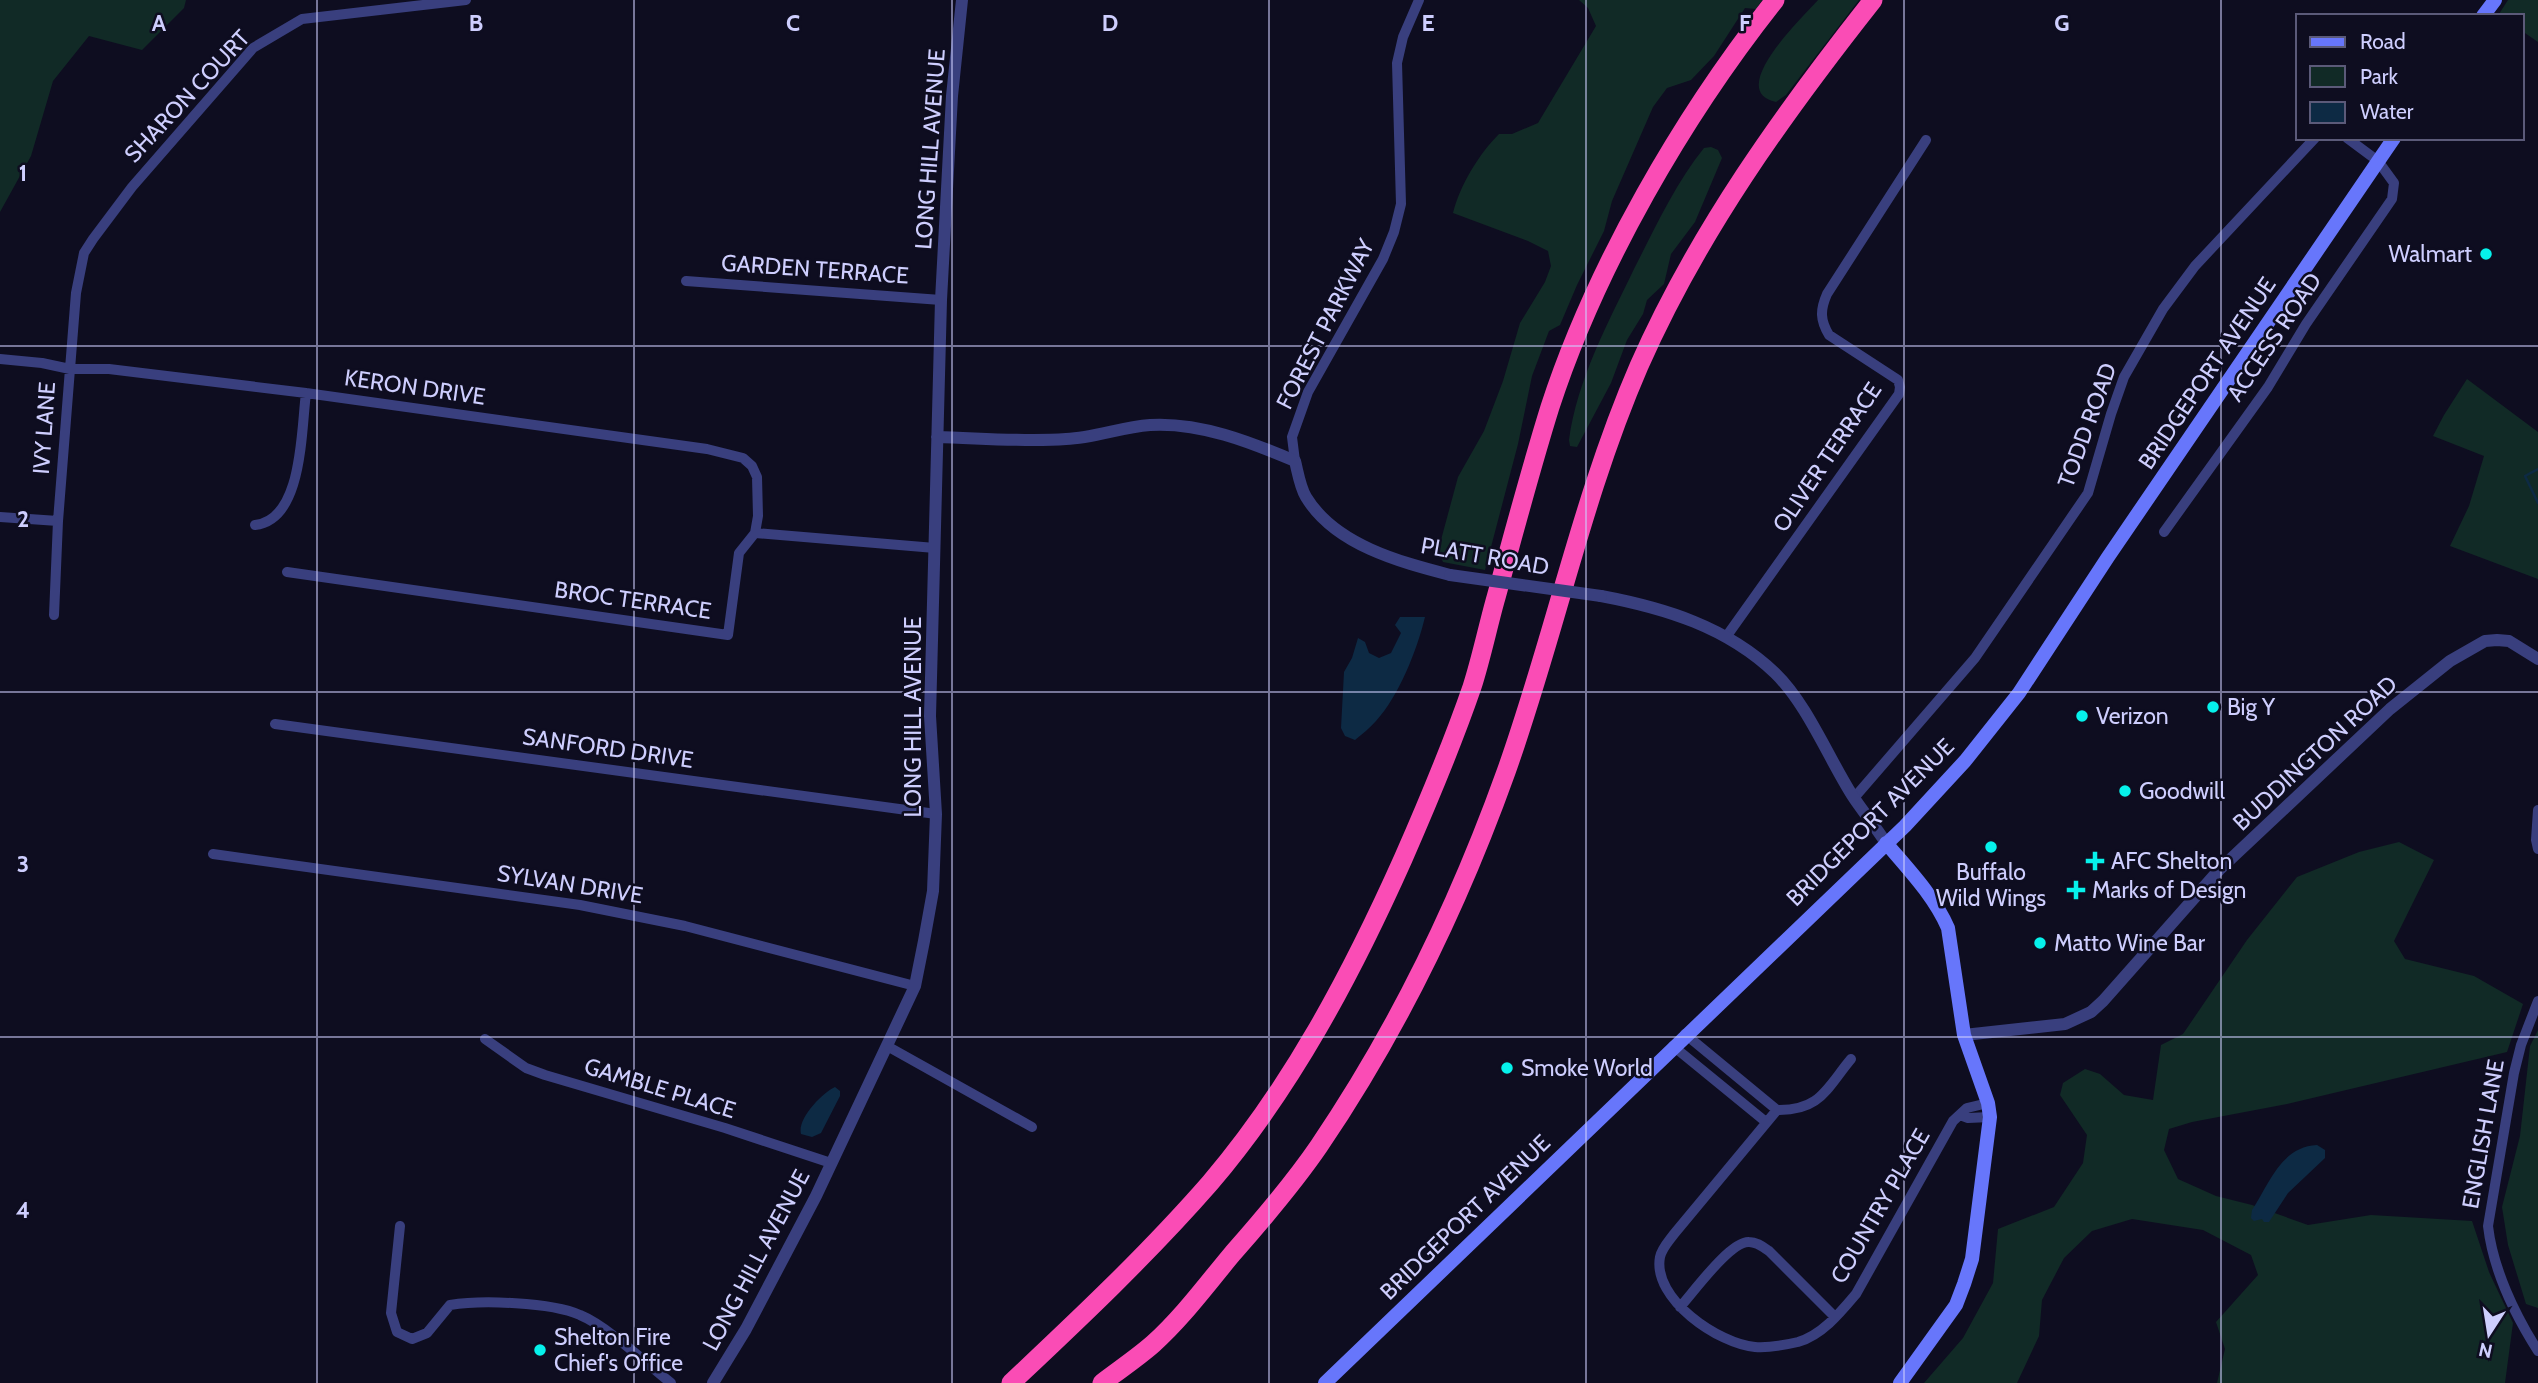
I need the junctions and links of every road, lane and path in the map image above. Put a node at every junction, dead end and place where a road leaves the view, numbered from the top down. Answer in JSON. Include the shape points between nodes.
{"nodes":[{"id":1,"x":466,"y":0,"type":"edge"},
{"id":2,"x":962,"y":0,"type":"edge"},
{"id":3,"x":1419,"y":0,"type":"edge"},
{"id":4,"x":1775,"y":0,"type":"edge"},
{"id":5,"x":1873,"y":0,"type":"edge"},
{"id":6,"x":2313,"y":140,"type":"edge"},
{"id":7,"x":2350,"y":140,"type":"edge"},
{"id":8,"x":2393,"y":140,"type":"edge"},
{"id":9,"x":1926,"y":141,"type":"dead end"},
{"id":10,"x":2378,"y":160,"type":"junction"},
{"id":11,"x":685,"y":281,"type":"dead end"},
{"id":12,"x":942,"y":300,"type":"junction"},
{"id":13,"x":0,"y":359,"type":"edge"},
{"id":14,"x":70,"y":369,"type":"junction"},
{"id":15,"x":306,"y":393,"type":"junction"},
{"id":16,"x":936,"y":437,"type":"junction"},
{"id":17,"x":1295,"y":461,"type":"junction"},
{"id":18,"x":0,"y":517,"type":"edge"},
{"id":19,"x":58,"y":522,"type":"junction"},
{"id":20,"x":255,"y":525,"type":"dead end"},
{"id":21,"x":2164,"y":532,"type":"dead end"},
{"id":22,"x":755,"y":533,"type":"junction"},
{"id":23,"x":935,"y":548,"type":"junction"},
{"id":24,"x":287,"y":572,"type":"dead end"},
{"id":25,"x":54,"y":615,"type":"dead end"},
{"id":26,"x":1727,"y":637,"type":"junction"},
{"id":27,"x":2538,"y":659,"type":"edge"},
{"id":28,"x":275,"y":724,"type":"dead end"},
{"id":29,"x":1854,"y":798,"type":"junction"},
{"id":30,"x":2538,"y":810,"type":"edge"},
{"id":31,"x":936,"y":814,"type":"junction"},
{"id":32,"x":1886,"y":843,"type":"junction"},
{"id":33,"x":2538,"y":849,"type":"edge"},
{"id":34,"x":213,"y":854,"type":"dead end"},
{"id":35,"x":915,"y":986,"type":"junction"},
{"id":36,"x":2538,"y":1001,"type":"edge"},
{"id":37,"x":1685,"y":1034,"type":"junction"},
{"id":38,"x":1964,"y":1035,"type":"junction"},
{"id":39,"x":485,"y":1039,"type":"dead end"},
{"id":40,"x":887,"y":1046,"type":"junction"},
{"id":41,"x":1673,"y":1046,"type":"junction"},
{"id":42,"x":1851,"y":1059,"type":"dead end"},
{"id":43,"x":1777,"y":1110,"type":"junction"},
{"id":44,"x":1989,"y":1110,"type":"junction"},
{"id":45,"x":1766,"y":1122,"type":"junction"},
{"id":46,"x":1032,"y":1127,"type":"dead end"},
{"id":47,"x":831,"y":1163,"type":"junction"},
{"id":48,"x":400,"y":1226,"type":"dead end"},
{"id":49,"x":1680,"y":1307,"type":"junction"},
{"id":50,"x":1835,"y":1317,"type":"junction"},
{"id":51,"x":1152,"y":1345,"type":"junction"},
{"id":52,"x":2538,"y":1351,"type":"edge"},
{"id":53,"x":671,"y":1383,"type":"edge"},
{"id":54,"x":713,"y":1383,"type":"edge"},
{"id":55,"x":1011,"y":1383,"type":"edge"},
{"id":56,"x":1102,"y":1383,"type":"edge"},
{"id":57,"x":1124,"y":1383,"type":"edge"},
{"id":58,"x":1325,"y":1383,"type":"edge"},
{"id":59,"x":1900,"y":1383,"type":"edge"}],
"edges":[{"from":1,"to":14,"type":"street","name":"SHARON COURT","via":[[302,19],[253,48],[132,187],[84,253]]},
{"from":2,"to":12,"type":"street","name":"LONG HILL AVENUE"},
{"from":3,"to":17,"type":"street","name":"FOREST PARKWAY","via":[[1396,63],[1401,204],[1394,232],[1308,392],[1292,437]]},
{"from":4,"to":55,"type":"highway","via":[[1706,96],[1646,193],[1591,302],[1551,405],[1472,685],[1427,805],[1344,981],[1290,1074],[1210,1182],[1114,1284]]},
{"from":5,"to":51,"type":"highway","via":[[1747,169],[1689,263],[1639,367],[1597,478],[1507,769],[1476,853],[1385,1038],[1319,1146],[1276,1204]]},
{"from":6,"to":29,"type":"street","name":"TODD ROAD","via":[[2195,266],[2163,309],[2124,377],[2088,493],[1975,658]]},
{"from":7,"to":10,"type":"street"},
{"from":8,"to":10,"type":"main road","name":"BRIDGEPORT AVENUE"},
{"from":9,"to":26,"type":"street","name":"OLIVER TERRACE","via":[[1821,310],[1829,335],[1898,380],[1899,394]]},
{"from":10,"to":21,"type":"street","name":"ACCESS ROAD","via":[[2393,183],[2392,198],[2268,387]]},
{"from":10,"to":32,"type":"main road","name":"BRIDGEPORT AVENUE","via":[[2019,693],[1965,761]]},
{"from":11,"to":12,"type":"street","name":"GARDEN TERRACE"},
{"from":12,"to":16,"type":"street","name":"LONG HILL AVENUE"},
{"from":13,"to":14,"type":"street","name":"KERON DRIVE"},
{"from":14,"to":15,"type":"street","name":"KERON DRIVE","via":[[109,369]]},
{"from":14,"to":19,"type":"street","name":"IVY LANE"},
{"from":15,"to":20,"type":"street","via":[[290,498],[272,520]]},
{"from":15,"to":22,"type":"street","name":"KERON DRIVE","via":[[730,453],[752,466],[757,477]]},
{"from":16,"to":17,"type":"street","via":[[1063,440],[1135,427],[1178,425],[1204,429]]},
{"from":16,"to":23,"type":"street","name":"LONG HILL AVENUE"},
{"from":17,"to":26,"type":"street","name":"PLATT ROAD","bridge":true,"via":[[1305,496],[1321,517],[1354,541],[1403,562],[1450,575],[1661,609]]},
{"from":18,"to":19,"type":"street"},
{"from":19,"to":25,"type":"street","name":"IVY LANE"},
{"from":22,"to":23,"type":"street"},
{"from":22,"to":24,"type":"street","name":"BROC TERRACE","via":[[739,553],[728,635]]},
{"from":23,"to":31,"type":"street","name":"LONG HILL AVENUE","via":[[930,716]]},
{"from":26,"to":29,"type":"street","name":"PLATT ROAD","via":[[1775,674],[1799,705]]},
{"from":27,"to":38,"type":"street","name":"BUDDINGTON ROAD","via":[[2509,641],[2497,640],[2477,644],[2450,661],[2390,709],[2219,870],[2091,1012],[2065,1024]]},
{"from":28,"to":31,"type":"street","name":"SANFORD DRIVE"},
{"from":29,"to":32,"type":"street","name":"PLATT ROAD"},
{"from":30,"to":33,"type":"street"},
{"from":31,"to":35,"type":"street","name":"LONG HILL AVENUE","via":[[933,891]]},
{"from":32,"to":37,"type":"main road","name":"BRIDGEPORT AVENUE"},
{"from":32,"to":38,"type":"main road","via":[[1922,886],[1948,928]]},
{"from":34,"to":35,"type":"street","name":"SYLVAN DRIVE","via":[[580,905],[685,926]]},
{"from":35,"to":40,"type":"street","name":"LONG HILL AVENUE"},
{"from":36,"to":52,"type":"street","name":"ENGLISH LANE","via":[[2514,1073],[2488,1226],[2513,1303]]},
{"from":37,"to":41,"type":"main road","name":"BRIDGEPORT AVENUE"},
{"from":37,"to":43,"type":"street"},
{"from":38,"to":44,"type":"main road"},
{"from":39,"to":47,"type":"street","name":"GAMBLE PLACE","via":[[545,1075]]},
{"from":40,"to":46,"type":"street"},
{"from":40,"to":47,"type":"street","name":"LONG HILL AVENUE"},
{"from":41,"to":45,"type":"street"},
{"from":41,"to":58,"type":"main road","name":"BRIDGEPORT AVENUE"},
{"from":42,"to":43,"type":"street","via":[[1813,1104],[1801,1110]]},
{"from":43,"to":45,"type":"street","name":"COUNTRY PLACE"},
{"from":44,"to":50,"type":"street","name":"COUNTRY PLACE","via":[[1968,1108],[1953,1121],[1856,1294]]},
{"from":44,"to":59,"type":"main road","via":[[1972,1259],[1964,1284],[1956,1305]]},
{"from":45,"to":49,"type":"street","name":"COUNTRY PLACE","via":[[1665,1246],[1660,1257],[1661,1277]]},
{"from":47,"to":54,"type":"street","name":"LONG HILL AVENUE"},
{"from":48,"to":53,"type":"street","via":[[391,1314],[397,1332],[412,1339],[427,1333],[450,1305],[471,1302],[558,1309],[580,1315]]},
{"from":49,"to":50,"type":"street","name":"COUNTRY PLACE","via":[[1721,1337],[1755,1347],[1800,1342]]},
{"from":49,"to":50,"type":"street","name":"COUNTRY PLACE","via":[[1724,1256],[1749,1242],[1769,1251]]},
{"from":51,"to":56,"type":"highway"},
{"from":51,"to":57,"type":"highway"}]}
